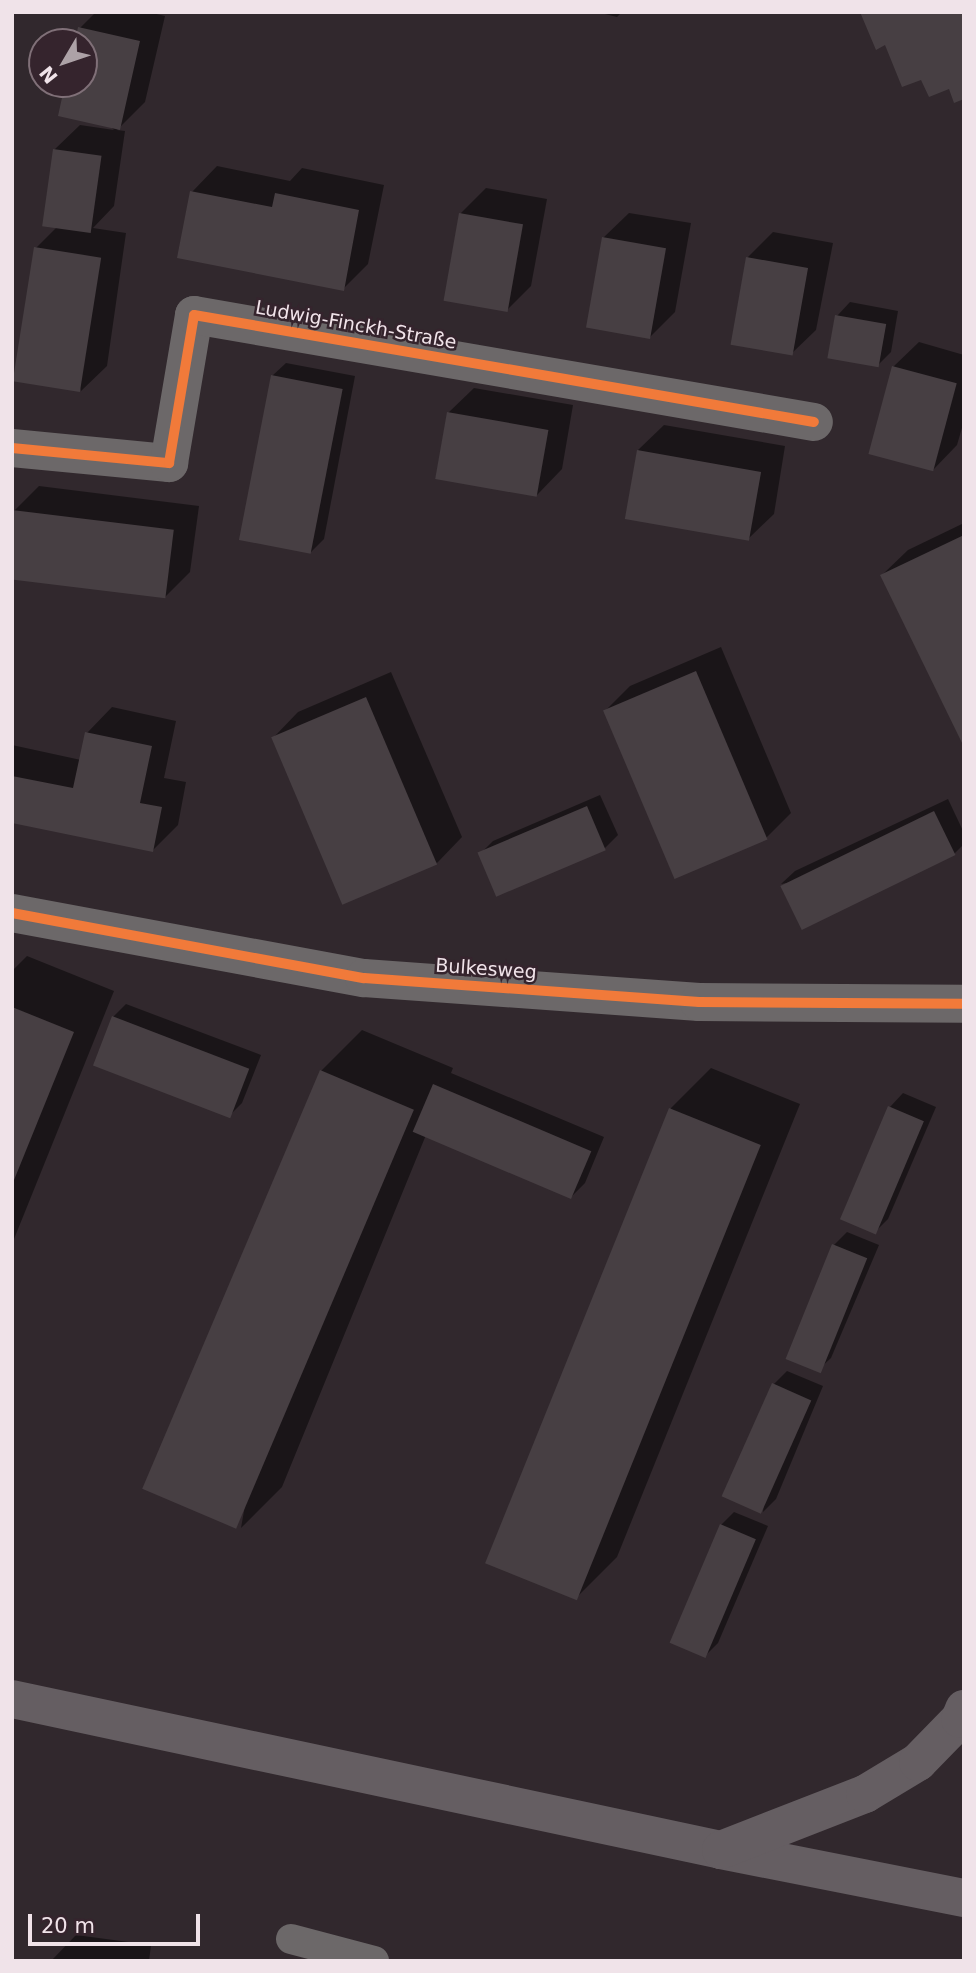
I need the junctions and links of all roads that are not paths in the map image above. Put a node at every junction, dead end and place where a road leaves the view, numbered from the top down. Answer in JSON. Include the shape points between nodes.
{"nodes":[{"id":1,"x":814,"y":422,"type":"dead end"},
{"id":2,"x":12,"y":448,"type":"edge"},
{"id":3,"x":12,"y":913,"type":"edge"},
{"id":4,"x":964,"y":1004,"type":"edge"},
{"id":5,"x":12,"y":1699,"type":"edge"},
{"id":6,"x":964,"y":1709,"type":"edge"},
{"id":7,"x":721,"y":1850,"type":"junction"},
{"id":8,"x":964,"y":1898,"type":"edge"},
{"id":9,"x":291,"y":1939,"type":"dead end"},
{"id":10,"x":374,"y":1961,"type":"edge"}],
"edges":[{"from":1,"to":2,"type":"street","name":"Ludwig-Finckh-Straße","via":[[194,315],[169,463]]},
{"from":3,"to":4,"type":"street","name":"Bulkesweg","via":[[364,978],[699,1002]]},
{"from":5,"to":7,"type":"main road"},
{"from":6,"to":7,"type":"main road","via":[[960,1719],[918,1762],[865,1794]]},
{"from":7,"to":8,"type":"main road"},
{"from":9,"to":10,"type":"lane"}]}
